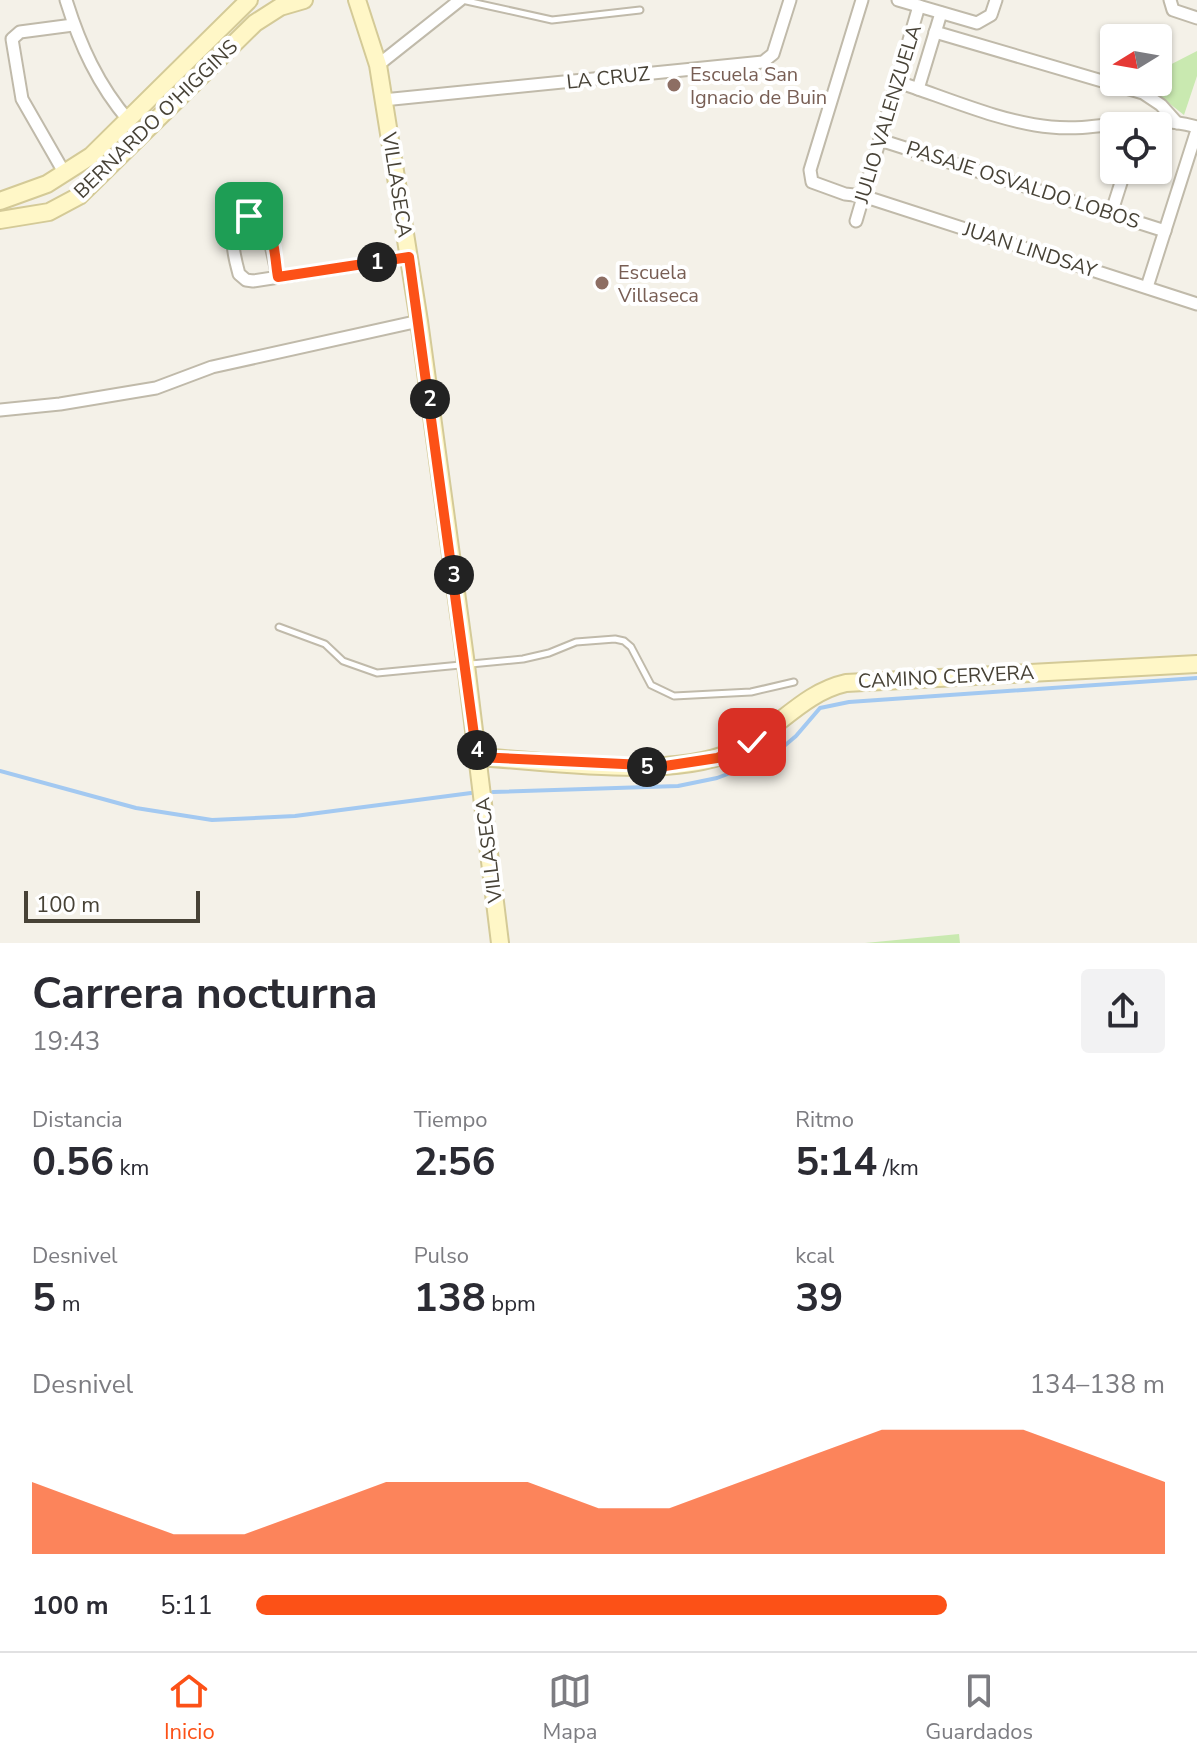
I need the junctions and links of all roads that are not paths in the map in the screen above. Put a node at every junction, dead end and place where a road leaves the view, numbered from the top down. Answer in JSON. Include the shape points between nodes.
{"nodes":[{"id":1,"x":66,"y":0,"type":"edge"},
{"id":2,"x":249,"y":0,"type":"edge"},
{"id":3,"x":304,"y":0,"type":"edge"},
{"id":4,"x":357,"y":0,"type":"edge"},
{"id":5,"x":461,"y":0,"type":"edge"},
{"id":6,"x":790,"y":0,"type":"edge"},
{"id":7,"x":862,"y":0,"type":"edge"},
{"id":8,"x":898,"y":0,"type":"edge"},
{"id":9,"x":996,"y":0,"type":"edge"},
{"id":10,"x":1170,"y":0,"type":"edge"},
{"id":11,"x":919,"y":6,"type":"junction"},
{"id":12,"x":640,"y":10,"type":"dead end"},
{"id":13,"x":941,"y":13,"type":"junction"},
{"id":14,"x":1197,"y":18,"type":"edge"},
{"id":15,"x":73,"y":25,"type":"junction"},
{"id":16,"x":935,"y":32,"type":"junction"},
{"id":17,"x":378,"y":65,"type":"junction"},
{"id":18,"x":898,"y":82,"type":"junction"},
{"id":19,"x":918,"y":89,"type":"junction"},
{"id":20,"x":383,"y":100,"type":"junction"},
{"id":21,"x":129,"y":121,"type":"junction"},
{"id":22,"x":1172,"y":123,"type":"edge"},
{"id":23,"x":1177,"y":123,"type":"junction"},
{"id":24,"x":1100,"y":126,"type":"edge"},
{"id":25,"x":1197,"y":129,"type":"edge"},
{"id":26,"x":880,"y":140,"type":"junction"},
{"id":27,"x":107,"y":143,"type":"junction"},
{"id":28,"x":121,"y":157,"type":"junction"},
{"id":29,"x":65,"y":174,"type":"junction"},
{"id":30,"x":1121,"y":184,"type":"edge"},
{"id":31,"x":863,"y":196,"type":"junction"},
{"id":32,"x":0,"y":201,"type":"edge"},
{"id":33,"x":1111,"y":214,"type":"junction"},
{"id":34,"x":0,"y":220,"type":"edge"},
{"id":35,"x":856,"y":221,"type":"dead end"},
{"id":36,"x":1165,"y":231,"type":"junction"},
{"id":37,"x":409,"y":257,"type":"junction"},
{"id":38,"x":278,"y":277,"type":"junction"},
{"id":39,"x":1147,"y":287,"type":"junction"},
{"id":40,"x":1197,"y":304,"type":"edge"},
{"id":41,"x":419,"y":321,"type":"junction"},
{"id":42,"x":0,"y":410,"type":"edge"},
{"id":43,"x":279,"y":627,"type":"dead end"},
{"id":44,"x":1197,"y":664,"type":"edge"},
{"id":45,"x":466,"y":665,"type":"junction"},
{"id":46,"x":794,"y":682,"type":"dead end"},
{"id":47,"x":477,"y":757,"type":"junction"},
{"id":48,"x":500,"y":943,"type":"edge"}],
"edges":[{"from":1,"to":15,"type":"street"},
{"from":2,"to":21,"type":"street","name":"BERNARDO O'HIGGINS"},
{"from":3,"to":28,"type":"street","name":"BERNARDO O'HIGGINS","via":[[255,23]]},
{"from":4,"to":17,"type":"street","name":"VILLASECA"},
{"from":5,"to":12,"type":"lane","via":[[552,20]]},
{"from":5,"to":17,"type":"street"},
{"from":6,"to":20,"type":"street","name":"LA CRUZ","via":[[773,54],[763,62]]},
{"from":7,"to":31,"type":"street","name":"JUAN LINDSAY","via":[[809,173],[818,185]]},
{"from":8,"to":11,"type":"street"},
{"from":9,"to":13,"type":"street","via":[[991,15],[981,22]]},
{"from":10,"to":14,"type":"street","via":[[1173,10]]},
{"from":11,"to":13,"type":"street"},
{"from":11,"to":18,"type":"street","name":"JULIO VALENZUELA"},
{"from":13,"to":16,"type":"street","name":"JULIO VALENZUELA"},
{"from":15,"to":21,"type":"street","via":[[101,86]]},
{"from":15,"to":29,"type":"street","via":[[20,32],[12,39],[22,99]]},
{"from":16,"to":19,"type":"street","name":"JULIO VALENZUELA"},
{"from":16,"to":23,"type":"street","via":[[1143,93]]},
{"from":17,"to":20,"type":"street","name":"VILLASECA"},
{"from":18,"to":19,"type":"street"},
{"from":18,"to":26,"type":"street","name":"JULIO VALENZUELA"},
{"from":19,"to":24,"type":"street","via":[[1033,125]]},
{"from":20,"to":37,"type":"street","name":"VILLASECA"},
{"from":21,"to":27,"type":"street","name":"BERNARDO O'HIGGINS"},
{"from":22,"to":23,"type":"street"},
{"from":23,"to":25,"type":"street"},
{"from":25,"to":36,"type":"street"},
{"from":26,"to":31,"type":"street","name":"JULIO VALENZUELA"},
{"from":26,"to":33,"type":"street","name":"PASAJE OSVALDO LOBOS"},
{"from":27,"to":28,"type":"street"},
{"from":27,"to":29,"type":"street","name":"BERNARDO O'HIGGINS"},
{"from":28,"to":34,"type":"street","name":"BERNARDO O'HIGGINS","via":[[61,207]]},
{"from":29,"to":32,"type":"street","name":"BERNARDO O'HIGGINS"},
{"from":30,"to":33,"type":"street"},
{"from":31,"to":35,"type":"street","name":"JULIO VALENZUELA"},
{"from":31,"to":39,"type":"street","name":"JUAN LINDSAY"},
{"from":33,"to":36,"type":"street","name":"PASAJE OSVALDO LOBOS"},
{"from":36,"to":39,"type":"street"},
{"from":37,"to":38,"type":"street"},
{"from":37,"to":41,"type":"street","name":"VILLASECA"},
{"from":38,"to":38,"type":"street","via":[[241,277],[233,241],[240,220],[254,216],[266,222]]},
{"from":39,"to":40,"type":"street","name":"JUAN LINDSAY"},
{"from":41,"to":42,"type":"street","via":[[212,367],[156,388]]},
{"from":41,"to":45,"type":"street","name":"VILLASECA"},
{"from":43,"to":45,"type":"lane","via":[[325,644],[343,661],[377,673]]},
{"from":44,"to":47,"type":"street","name":"CAMINO CERVERA","via":[[846,683],[809,698],[740,748],[692,764],[630,766]]},
{"from":45,"to":46,"type":"lane","via":[[615,639],[631,647],[651,685],[674,696],[751,692]]},
{"from":45,"to":47,"type":"street","name":"VILLASECA"},
{"from":47,"to":48,"type":"street","name":"VILLASECA"}]}
